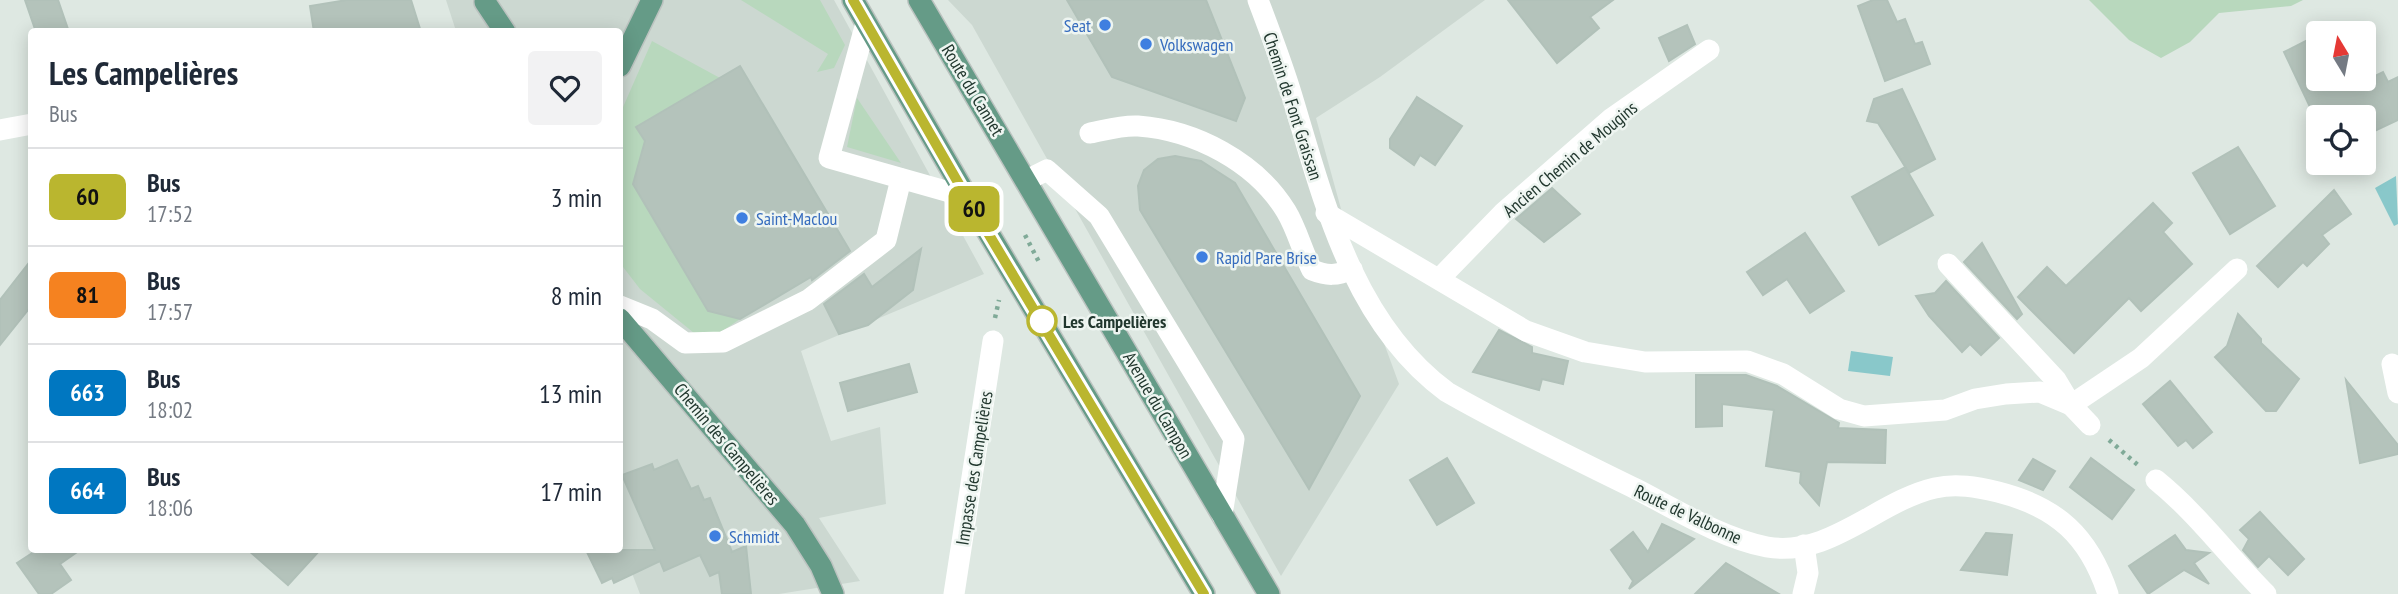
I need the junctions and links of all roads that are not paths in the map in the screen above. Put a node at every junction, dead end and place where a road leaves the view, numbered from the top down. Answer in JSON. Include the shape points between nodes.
{"nodes":[{"id":1,"x":652,"y":0,"type":"edge"},
{"id":2,"x":853,"y":0,"type":"edge"},
{"id":3,"x":919,"y":0,"type":"edge"},
{"id":4,"x":1258,"y":0,"type":"edge"},
{"id":5,"x":485,"y":1,"type":"edge"},
{"id":6,"x":866,"y":23,"type":"junction"},
{"id":7,"x":492,"y":28,"type":"edge"},
{"id":8,"x":502,"y":28,"type":"edge"},
{"id":9,"x":1709,"y":50,"type":"dead end"},
{"id":10,"x":623,"y":57,"type":"edge"},
{"id":11,"x":28,"y":125,"type":"edge"},
{"id":12,"x":0,"y":130,"type":"edge"},
{"id":13,"x":1090,"y":133,"type":"dead end"},
{"id":14,"x":901,"y":179,"type":"junction"},
{"id":15,"x":1027,"y":180,"type":"junction"},
{"id":16,"x":967,"y":198,"type":"junction"},
{"id":17,"x":1326,"y":213,"type":"junction"},
{"id":18,"x":1948,"y":264,"type":"dead end"},
{"id":19,"x":2237,"y":269,"type":"dead end"},
{"id":20,"x":1352,"y":270,"type":"junction"},
{"id":21,"x":1440,"y":278,"type":"junction"},
{"id":22,"x":623,"y":306,"type":"edge"},
{"id":23,"x":627,"y":327,"type":"edge"},
{"id":24,"x":993,"y":341,"type":"dead end"},
{"id":25,"x":2392,"y":364,"type":"dead end"},
{"id":26,"x":2398,"y":393,"type":"edge"},
{"id":27,"x":2071,"y":405,"type":"junction"},
{"id":28,"x":2090,"y":425,"type":"road end"},
{"id":29,"x":2156,"y":480,"type":"road end"},
{"id":30,"x":1222,"y":515,"type":"junction"},
{"id":31,"x":1804,"y":545,"type":"junction"},
{"id":32,"x":833,"y":594,"type":"edge"},
{"id":33,"x":954,"y":594,"type":"edge"},
{"id":34,"x":1204,"y":594,"type":"edge"},
{"id":35,"x":1269,"y":594,"type":"edge"},
{"id":36,"x":1803,"y":594,"type":"edge"},
{"id":37,"x":2108,"y":594,"type":"edge"},
{"id":38,"x":2266,"y":594,"type":"edge"}],
"edges":[{"from":1,"to":10,"type":"main road"},
{"from":2,"to":6,"type":"main road"},
{"from":3,"to":15,"type":"main road","name":"Route du Cannet"},
{"from":4,"to":17,"type":"street","name":"Chemin de Font Graissan"},
{"from":5,"to":7,"type":"main road"},
{"from":5,"to":8,"type":"main road"},
{"from":6,"to":14,"type":"street","via":[[829,158]]},
{"from":6,"to":16,"type":"main road"},
{"from":9,"to":21,"type":"street","name":"Ancien Chemin de Mougins","via":[[1612,118],[1503,213]]},
{"from":11,"to":12,"type":"street"},
{"from":13,"to":20,"type":"street","via":[[1138,126],[1224,152],[1267,185],[1287,213],[1312,270],[1340,275]]},
{"from":14,"to":16,"type":"street"},
{"from":14,"to":22,"type":"street","via":[[886,240],[807,300],[723,342],[685,343],[652,319]]},
{"from":15,"to":30,"type":"main road","name":"Avenue du Campon"},
{"from":15,"to":30,"type":"street","via":[[1047,170],[1099,216],[1234,439]]},
{"from":16,"to":34,"type":"main road"},
{"from":17,"to":20,"type":"street","name":"Route de Valbonne"},
{"from":17,"to":21,"type":"street"},
{"from":18,"to":27,"type":"street","via":[[2056,380]]},
{"from":19,"to":27,"type":"street","via":[[2141,358]]},
{"from":20,"to":31,"type":"street","name":"Route de Valbonne","via":[[1398,348],[1447,392],[1733,536],[1770,547]]},
{"from":21,"to":27,"type":"street","via":[[1553,343],[1645,362],[1747,362],[1783,374],[1850,414],[1945,410],[1975,399],[2040,392]]},
{"from":23,"to":32,"type":"main road","name":"Chemin des Campelières","via":[[795,525]]},
{"from":24,"to":33,"type":"street","name":"Impasse des Campelières"},
{"from":25,"to":26,"type":"street"},
{"from":27,"to":28,"type":"street"},
{"from":29,"to":38,"type":"street","via":[[2182,501]]},
{"from":30,"to":35,"type":"main road","name":"Avenue du Campon"},
{"from":31,"to":36,"type":"street","via":[[1808,573]]},
{"from":31,"to":37,"type":"street","name":"Route de Valbonne","via":[[1934,488],[1977,487],[2025,499],[2063,521],[2091,554]]}]}
